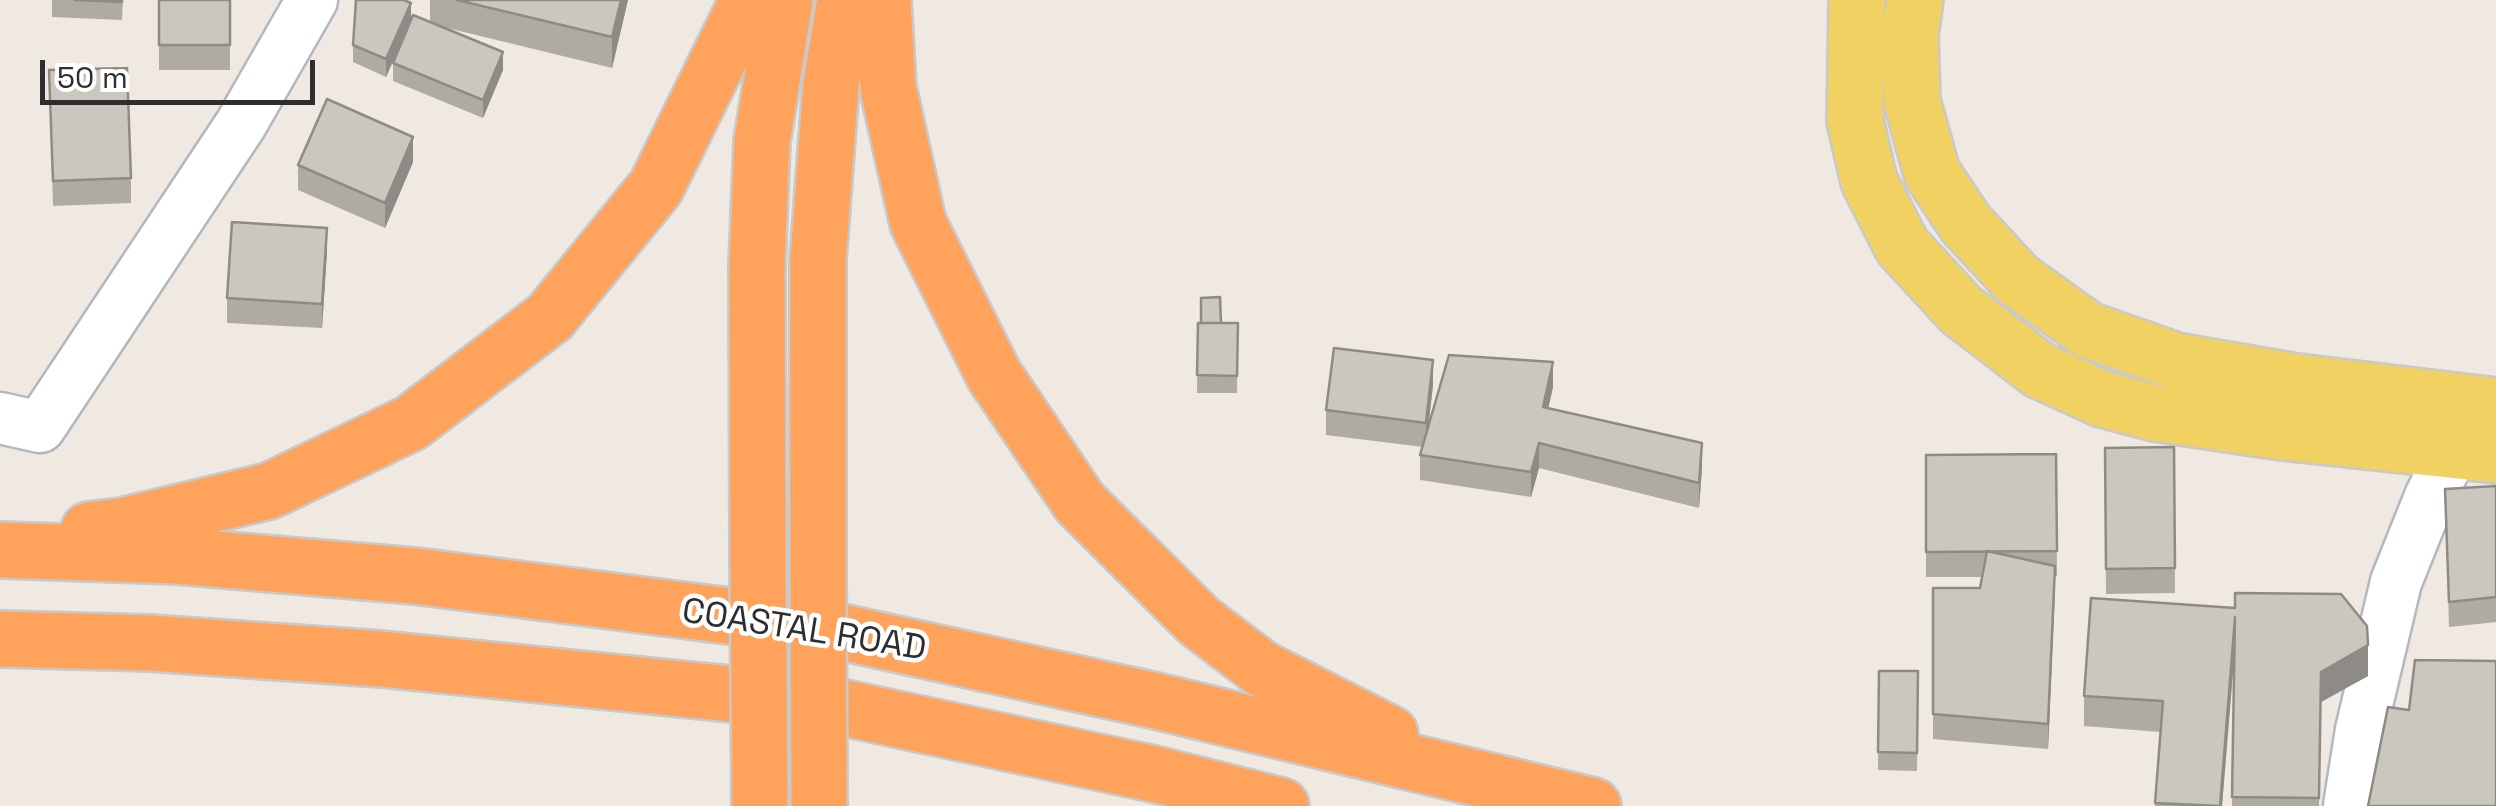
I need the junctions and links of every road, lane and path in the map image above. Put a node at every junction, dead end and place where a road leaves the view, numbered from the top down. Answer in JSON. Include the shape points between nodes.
{"nodes":[{"id":1,"x":312,"y":0,"type":"edge"},
{"id":2,"x":748,"y":0,"type":"edge"},
{"id":3,"x":785,"y":0,"type":"edge"},
{"id":4,"x":846,"y":0,"type":"edge"},
{"id":5,"x":883,"y":0,"type":"edge"},
{"id":6,"x":1856,"y":0,"type":"edge"},
{"id":7,"x":1915,"y":0,"type":"edge"},
{"id":8,"x":0,"y":418,"type":"edge"},
{"id":9,"x":2481,"y":429,"type":"edge"},
{"id":10,"x":0,"y":538,"type":"edge"},
{"id":11,"x":0,"y":550,"type":"edge"},
{"id":12,"x":0,"y":639,"type":"edge"},
{"id":13,"x":1473,"y":776,"type":"junction"},
{"id":14,"x":760,"y":806,"type":"edge"},
{"id":15,"x":819,"y":806,"type":"edge"},
{"id":16,"x":1281,"y":806,"type":"edge"},
{"id":17,"x":1593,"y":806,"type":"edge"},
{"id":18,"x":2349,"y":806,"type":"edge"}],
"edges":[{"from":1,"to":8,"type":"street","via":[[241,124],[40,428]]},
{"from":2,"to":10,"type":"highway","via":[[656,187],[550,317],[411,422],[269,490],[122,526]]},
{"from":3,"to":14,"type":"highway","bridge":true,"via":[[762,141],[757,266]]},
{"from":4,"to":15,"type":"highway","bridge":true,"via":[[830,84],[818,260]]},
{"from":5,"to":13,"type":"highway","via":[[888,88],[918,223],[994,374],[1080,503],[1198,621],[1262,669]]},
{"from":6,"to":9,"type":"main road","via":[[1855,121],[1869,182],[1902,246],[1961,310],[2039,370],[2102,400],[2282,432]]},
{"from":7,"to":9,"type":"main road","via":[[1912,100],[1932,173],[1966,224],[2017,279],[2088,330],[2176,361]]},
{"from":9,"to":18,"type":"street","via":[[2430,497],[2396,582]]},
{"from":11,"to":13,"type":"highway","name":"COASTAL ROAD","via":[[177,556],[415,576],[823,628]]},
{"from":12,"to":16,"type":"highway","name":"COASTAL ROAD","via":[[382,659],[821,703]]},
{"from":13,"to":17,"type":"highway","name":"COASTAL ROAD"}]}
